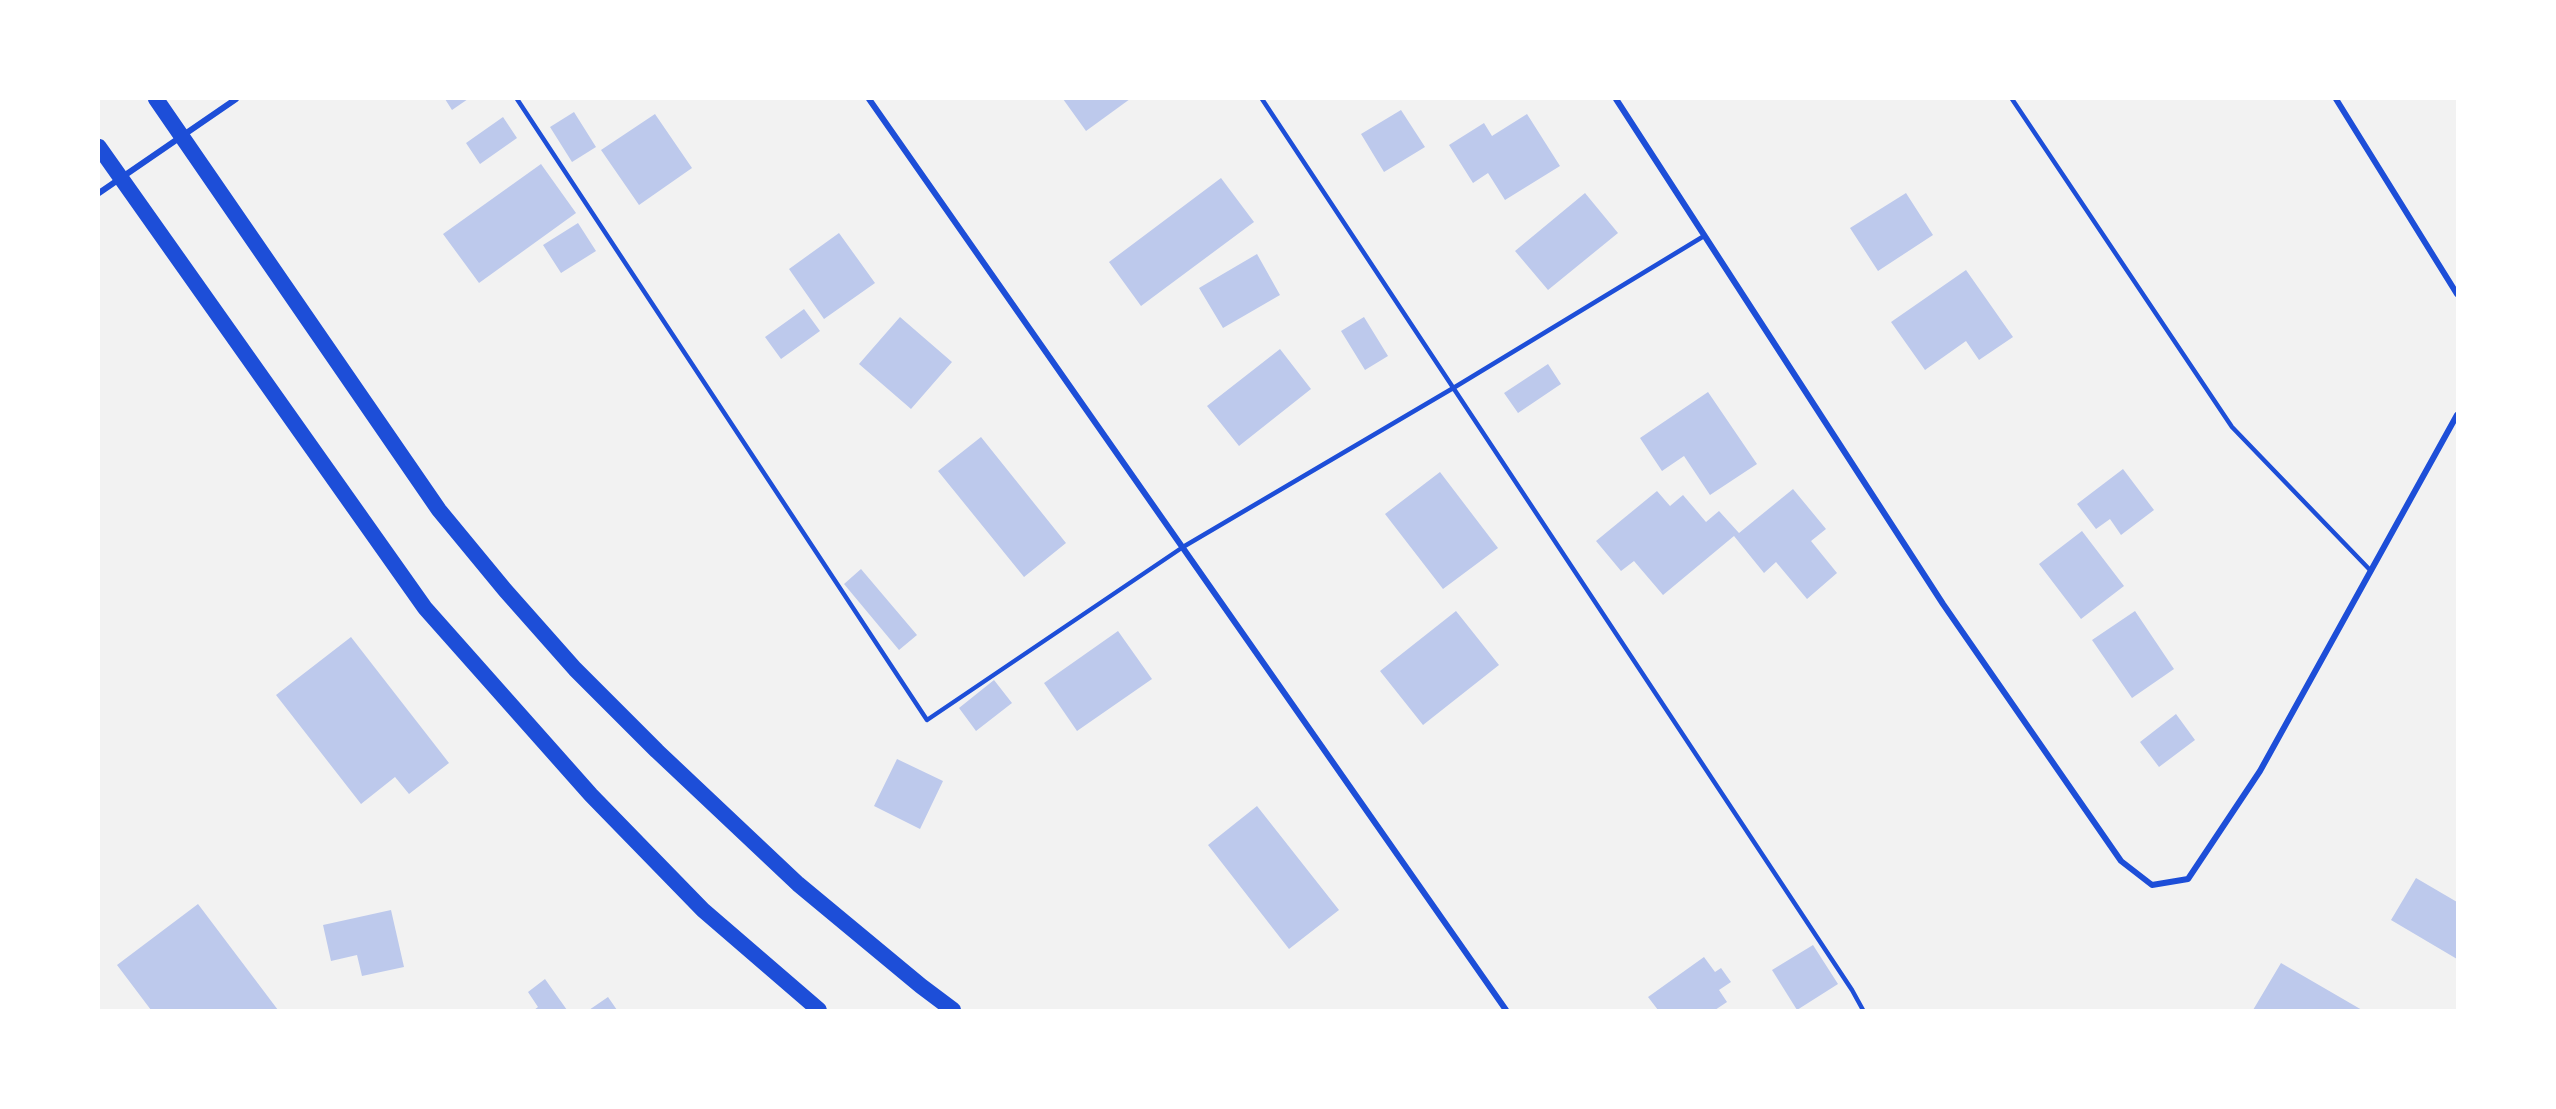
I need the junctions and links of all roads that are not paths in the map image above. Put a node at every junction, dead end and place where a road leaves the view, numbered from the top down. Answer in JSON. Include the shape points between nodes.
{"nodes":[{"id":1,"x":156,"y":99,"type":"edge"},
{"id":2,"x":236,"y":99,"type":"edge"},
{"id":3,"x":517,"y":99,"type":"edge"},
{"id":4,"x":869,"y":99,"type":"edge"},
{"id":5,"x":1262,"y":99,"type":"edge"},
{"id":6,"x":1616,"y":99,"type":"edge"},
{"id":7,"x":2012,"y":99,"type":"edge"},
{"id":8,"x":2336,"y":99,"type":"edge"},
{"id":9,"x":181,"y":136,"type":"junction"},
{"id":10,"x":99,"y":147,"type":"edge"},
{"id":11,"x":121,"y":179,"type":"junction"},
{"id":12,"x":99,"y":193,"type":"edge"},
{"id":13,"x":1704,"y":236,"type":"junction"},
{"id":14,"x":2457,"y":294,"type":"edge"},
{"id":15,"x":1455,"y":387,"type":"junction"},
{"id":16,"x":2457,"y":415,"type":"edge"},
{"id":17,"x":1183,"y":547,"type":"junction"},
{"id":18,"x":2371,"y":571,"type":"junction"},
{"id":19,"x":819,"y":1010,"type":"edge"},
{"id":20,"x":954,"y":1010,"type":"edge"},
{"id":21,"x":1506,"y":1010,"type":"edge"},
{"id":22,"x":1863,"y":1010,"type":"edge"}],
"edges":[{"from":1,"to":9,"type":"highway"},
{"from":2,"to":9,"type":"street"},
{"from":3,"to":17,"type":"lane","via":[[927,720]]},
{"from":4,"to":17,"type":"street"},
{"from":5,"to":15,"type":"lane"},
{"from":6,"to":13,"type":"street"},
{"from":7,"to":18,"type":"lane","via":[[2232,427]]},
{"from":8,"to":14,"type":"street"},
{"from":9,"to":11,"type":"street"},
{"from":9,"to":20,"type":"highway","via":[[439,510],[505,590],[575,669],[657,752],[798,884]]},
{"from":10,"to":11,"type":"highway"},
{"from":11,"to":12,"type":"street"},
{"from":11,"to":19,"type":"highway","via":[[425,608],[591,795],[704,910]]},
{"from":13,"to":15,"type":"lane"},
{"from":13,"to":18,"type":"street","via":[[1943,603],[2121,861],[2152,885],[2188,879],[2260,771]]},
{"from":15,"to":17,"type":"lane"},
{"from":15,"to":22,"type":"lane"},
{"from":16,"to":18,"type":"street"},
{"from":17,"to":21,"type":"street"}]}
